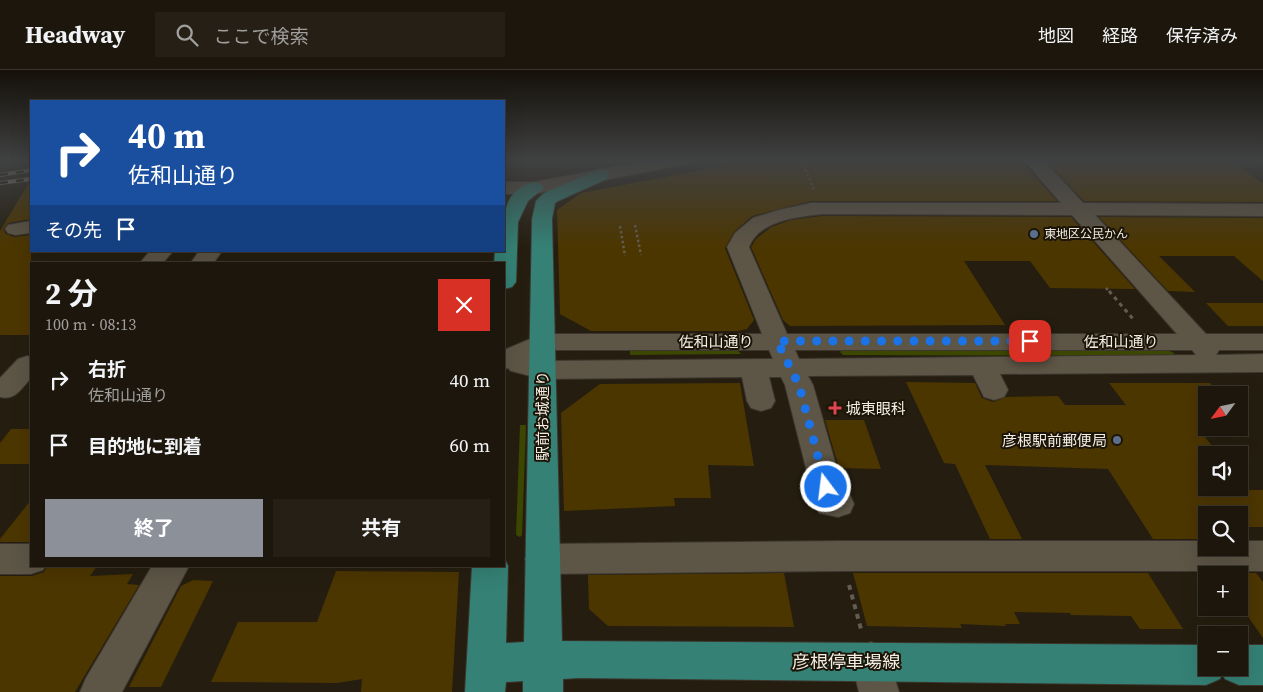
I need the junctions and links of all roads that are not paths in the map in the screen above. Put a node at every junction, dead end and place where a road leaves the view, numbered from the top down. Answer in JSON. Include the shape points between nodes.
{"nodes":[{"id":1,"x":532,"y":189,"type":"edge"},
{"id":2,"x":565,"y":189,"type":"edge"},
{"id":3,"x":1060,"y":189,"type":"edge"},
{"id":4,"x":1078,"y":209,"type":"junction"},
{"id":5,"x":1263,"y":210,"type":"edge"},
{"id":6,"x":506,"y":217,"type":"edge"},
{"id":7,"x":505,"y":250,"type":"edge"},
{"id":8,"x":161,"y":252,"type":"edge"},
{"id":9,"x":210,"y":252,"type":"edge"},
{"id":10,"x":152,"y":262,"type":"edge"},
{"id":11,"x":203,"y":262,"type":"edge"},
{"id":12,"x":1198,"y":341,"type":"junction"},
{"id":13,"x":1263,"y":342,"type":"edge"},
{"id":14,"x":979,"y":344,"type":"junction"},
{"id":15,"x":783,"y":354,"type":"junction"},
{"id":16,"x":542,"y":356,"type":"junction"},
{"id":17,"x":505,"y":361,"type":"edge"},
{"id":18,"x":1217,"y":362,"type":"junction"},
{"id":19,"x":1263,"y":363,"type":"edge"},
{"id":20,"x":29,"y":366,"type":"edge"},
{"id":21,"x":753,"y":368,"type":"junction"},
{"id":22,"x":3,"y":377,"type":"edge"},
{"id":23,"x":994,"y":390,"type":"dead end"},
{"id":24,"x":761,"y":401,"type":"dead end"},
{"id":25,"x":834,"y":504,"type":"dead end"},
{"id":26,"x":1263,"y":556,"type":"edge"},
{"id":27,"x":0,"y":559,"type":"edge"},
{"id":28,"x":30,"y":559,"type":"edge"},
{"id":29,"x":543,"y":559,"type":"junction"},
{"id":30,"x":170,"y":567,"type":"edge"},
{"id":31,"x":490,"y":567,"type":"edge"},
{"id":32,"x":871,"y":662,"type":"edge"},
{"id":33,"x":1198,"y":665,"type":"edge"},
{"id":34,"x":1248,"y":665,"type":"edge"},
{"id":35,"x":1263,"y":665,"type":"edge"},
{"id":36,"x":543,"y":676,"type":"edge"},
{"id":37,"x":485,"y":678,"type":"edge"},
{"id":38,"x":100,"y":692,"type":"edge"}],
"edges":[{"from":1,"to":6,"type":"main road","via":[[517,201],[513,215]]},
{"from":2,"to":16,"type":"main road","name":"駅前お城通り","via":[[546,202],[543,209]]},
{"from":3,"to":4,"type":"street"},
{"from":4,"to":5,"type":"street"},
{"from":4,"to":12,"type":"street"},
{"from":4,"to":15,"type":"street","via":[[949,214],[822,208],[757,223],[739,241],[738,247]]},
{"from":6,"to":7,"type":"main road"},
{"from":8,"to":10,"type":"street"},
{"from":9,"to":11,"type":"street"},
{"from":12,"to":13,"type":"street","name":"佐和山通り"},
{"from":12,"to":14,"type":"street","name":"佐和山通り","via":[[1042,334]]},
{"from":12,"to":18,"type":"street"},
{"from":14,"to":15,"type":"street","name":"佐和山通り"},
{"from":14,"to":15,"type":"street","name":"佐和山通り","via":[[870,375]]},
{"from":14,"to":18,"type":"street","name":"佐和山通り"},
{"from":14,"to":23,"type":"street"},
{"from":15,"to":16,"type":"street","name":"佐和山通り"},
{"from":15,"to":21,"type":"street","name":"佐和山通り"},
{"from":15,"to":25,"type":"street","via":[[799,385]]},
{"from":16,"to":17,"type":"street","name":"佐和山通り"},
{"from":16,"to":21,"type":"street","name":"佐和山通り"},
{"from":16,"to":29,"type":"main road","name":"駅前お城通り"},
{"from":18,"to":19,"type":"street","name":"佐和山通り"},
{"from":20,"to":22,"type":"street"},
{"from":21,"to":24,"type":"street"},
{"from":26,"to":29,"type":"street"},
{"from":27,"to":28,"type":"street"},
{"from":29,"to":36,"type":"main road","name":"駅前お城通り"},
{"from":30,"to":38,"type":"street"},
{"from":31,"to":37,"type":"main road"},
{"from":32,"to":33,"type":"main road","name":"彦根停車場線"},
{"from":32,"to":36,"type":"main road","name":"彦根停車場線","via":[[579,659]]},
{"from":34,"to":35,"type":"main road"},
{"from":36,"to":37,"type":"main road","name":"彦根停車場線"}]}
